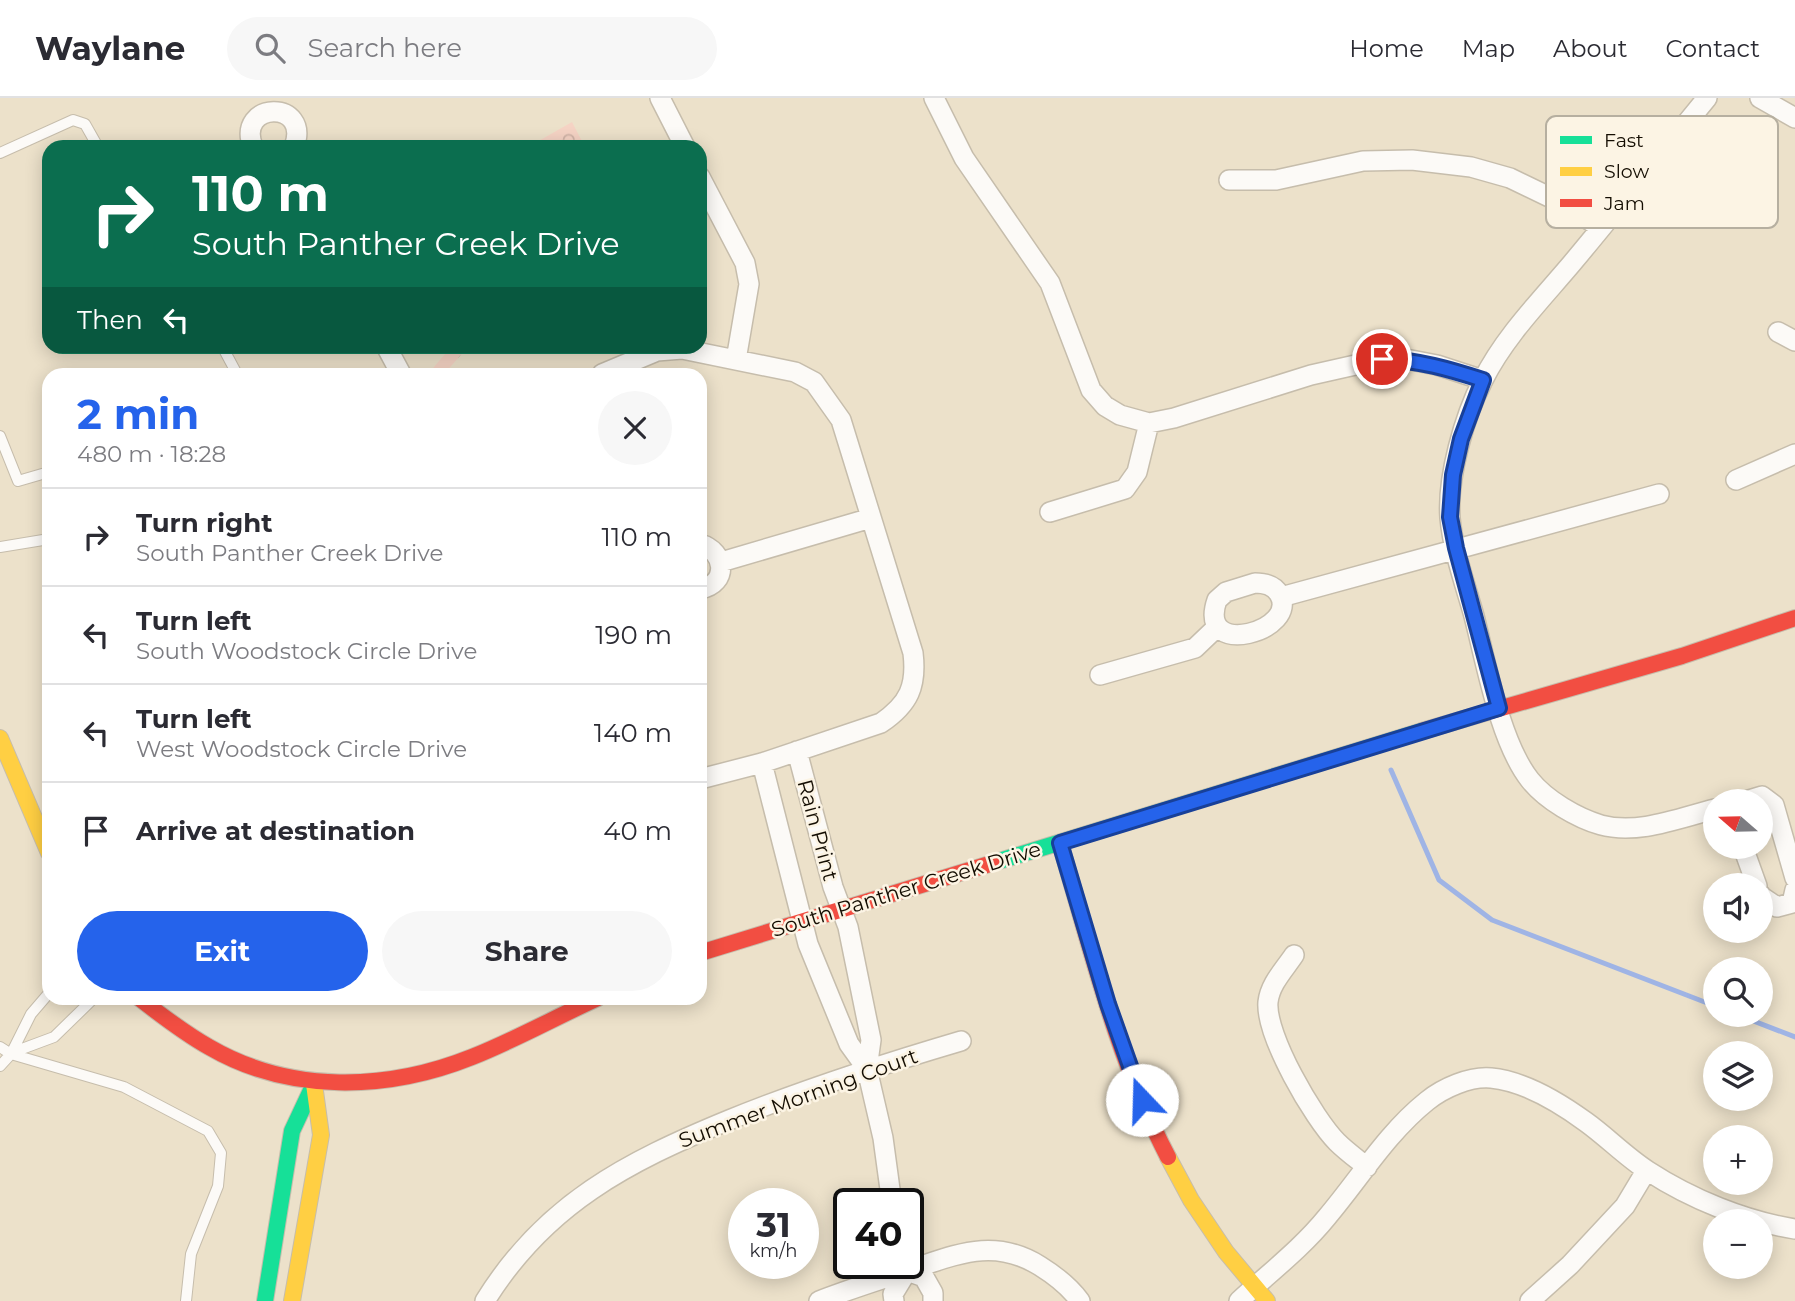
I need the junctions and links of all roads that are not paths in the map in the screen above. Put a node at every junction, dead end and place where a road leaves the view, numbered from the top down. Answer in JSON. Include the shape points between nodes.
{"nodes":[{"id":1,"x":660,"y":98,"type":"edge"},
{"id":2,"x":934,"y":98,"type":"edge"},
{"id":3,"x":1706,"y":98,"type":"edge"},
{"id":4,"x":1760,"y":98,"type":"edge"},
{"id":5,"x":1691,"y":116,"type":"edge"},
{"id":6,"x":1795,"y":118,"type":"edge"},
{"id":7,"x":94,"y":140,"type":"edge"},
{"id":8,"x":250,"y":140,"type":"edge"},
{"id":9,"x":296,"y":140,"type":"edge"},
{"id":10,"x":681,"y":140,"type":"edge"},
{"id":11,"x":0,"y":153,"type":"edge"},
{"id":12,"x":1229,"y":180,"type":"dead end"},
{"id":13,"x":707,"y":190,"type":"edge"},
{"id":14,"x":1546,"y":195,"type":"edge"},
{"id":15,"x":1601,"y":228,"type":"edge"},
{"id":16,"x":650,"y":354,"type":"edge"},
{"id":17,"x":706,"y":354,"type":"edge"},
{"id":18,"x":736,"y":360,"type":"junction"},
{"id":19,"x":616,"y":368,"type":"edge"},
{"id":20,"x":1483,"y":380,"type":"junction"},
{"id":21,"x":1149,"y":423,"type":"junction"},
{"id":22,"x":0,"y":436,"type":"edge"},
{"id":23,"x":1795,"y":454,"type":"edge"},
{"id":24,"x":42,"y":474,"type":"edge"},
{"id":25,"x":1736,"y":480,"type":"dead end"},
{"id":26,"x":1659,"y":494,"type":"dead end"},
{"id":27,"x":1050,"y":512,"type":"dead end"},
{"id":28,"x":871,"y":518,"type":"junction"},
{"id":29,"x":42,"y":540,"type":"edge"},
{"id":30,"x":707,"y":546,"type":"edge"},
{"id":31,"x":0,"y":547,"type":"edge"},
{"id":32,"x":1456,"y":548,"type":"junction"},
{"id":33,"x":721,"y":562,"type":"junction"},
{"id":34,"x":707,"y":588,"type":"edge"},
{"id":35,"x":1281,"y":597,"type":"junction"},
{"id":36,"x":1795,"y":618,"type":"edge"},
{"id":37,"x":1217,"y":627,"type":"junction"},
{"id":38,"x":1100,"y":675,"type":"dead end"},
{"id":39,"x":1499,"y":708,"type":"junction"},
{"id":40,"x":1,"y":744,"type":"edge"},
{"id":41,"x":797,"y":751,"type":"junction"},
{"id":42,"x":762,"y":763,"type":"junction"},
{"id":43,"x":707,"y":777,"type":"edge"},
{"id":44,"x":1773,"y":803,"type":"edge"},
{"id":45,"x":1703,"y":812,"type":"edge"},
{"id":46,"x":42,"y":834,"type":"edge"},
{"id":47,"x":1060,"y":843,"type":"junction"},
{"id":48,"x":1795,"y":878,"type":"edge"},
{"id":49,"x":1795,"y":890,"type":"edge"},
{"id":50,"x":1773,"y":904,"type":"edge"},
{"id":51,"x":841,"y":908,"type":"junction"},
{"id":52,"x":803,"y":920,"type":"junction"},
{"id":53,"x":707,"y":951,"type":"edge"},
{"id":54,"x":1294,"y":955,"type":"dead end"},
{"id":55,"x":42,"y":1001,"type":"edge"},
{"id":56,"x":87,"y":1005,"type":"edge"},
{"id":57,"x":148,"y":1005,"type":"edge"},
{"id":58,"x":583,"y":1005,"type":"edge"},
{"id":59,"x":961,"y":1041,"type":"dead end"},
{"id":60,"x":0,"y":1047,"type":"edge"},
{"id":61,"x":11,"y":1054,"type":"junction"},
{"id":62,"x":0,"y":1066,"type":"edge"},
{"id":63,"x":867,"y":1069,"type":"junction"},
{"id":64,"x":314,"y":1084,"type":"junction"},
{"id":65,"x":1367,"y":1167,"type":"junction"},
{"id":66,"x":1646,"y":1171,"type":"junction"},
{"id":67,"x":890,"y":1188,"type":"edge"},
{"id":68,"x":1795,"y":1230,"type":"edge"},
{"id":69,"x":924,"y":1262,"type":"edge"},
{"id":70,"x":924,"y":1277,"type":"edge"},
{"id":71,"x":875,"y":1279,"type":"edge"},
{"id":72,"x":900,"y":1279,"type":"edge"},
{"id":73,"x":1260,"y":1294,"type":"edge"},
{"id":74,"x":187,"y":1301,"type":"edge"},
{"id":75,"x":265,"y":1301,"type":"edge"},
{"id":76,"x":292,"y":1301,"type":"edge"},
{"id":77,"x":485,"y":1301,"type":"edge"},
{"id":78,"x":819,"y":1301,"type":"edge"},
{"id":79,"x":894,"y":1301,"type":"edge"},
{"id":80,"x":933,"y":1301,"type":"edge"},
{"id":81,"x":1080,"y":1301,"type":"edge"},
{"id":82,"x":1239,"y":1301,"type":"edge"},
{"id":83,"x":1530,"y":1301,"type":"edge"}],
"edges":[{"from":1,"to":10,"type":"street"},
{"from":2,"to":21,"type":"street","via":[[964,158],[1049,283],[1091,390],[1120,415]]},
{"from":3,"to":5,"type":"street"},
{"from":4,"to":6,"type":"street"},
{"from":7,"to":11,"type":"lane","via":[[85,124],[72,120]]},
{"from":8,"to":9,"type":"street","via":[[255,120],[272,111],[282,112],[293,122]]},
{"from":12,"to":14,"type":"street","via":[[1276,180],[1363,161],[1412,160],[1471,167],[1510,178]]},
{"from":13,"to":18,"type":"street","via":[[745,263],[749,284]]},
{"from":15,"to":20,"type":"street","via":[[1513,334]]},
{"from":16,"to":19,"type":"street"},
{"from":17,"to":18,"type":"street"},
{"from":18,"to":28,"type":"street","via":[[795,372],[814,382],[841,420]]},
{"from":20,"to":21,"type":"street","via":[[1437,365],[1382,359],[1311,374]]},
{"from":20,"to":32,"type":"street","via":[[1453,475],[1450,517]]},
{"from":21,"to":27,"type":"street","via":[[1137,472],[1125,489]]},
{"from":22,"to":24,"type":"lane","via":[[18,481]]},
{"from":23,"to":25,"type":"street"},
{"from":26,"to":32,"type":"street"},
{"from":28,"to":33,"type":"street"},
{"from":28,"to":41,"type":"street","via":[[913,653],[915,673],[909,694],[898,711],[881,723]]},
{"from":29,"to":31,"type":"lane"},
{"from":30,"to":33,"type":"street"},
{"from":32,"to":35,"type":"street"},
{"from":32,"to":39,"type":"street"},
{"from":33,"to":34,"type":"street","via":[[720,573]]},
{"from":35,"to":37,"type":"street","via":[[1278,619],[1269,626],[1243,634],[1227,634]]},
{"from":35,"to":37,"type":"street","via":[[1266,583],[1226,592],[1213,610]]},
{"from":36,"to":39,"type":"street","name":"South Panther Creek Drive"},
{"from":37,"to":38,"type":"street","via":[[1195,648]]},
{"from":39,"to":45,"type":"street","via":[[1513,752],[1530,780],[1575,813],[1600,825],[1625,828]]},
{"from":39,"to":47,"type":"street","name":"South Panther Creek Drive"},
{"from":40,"to":46,"type":"street"},
{"from":41,"to":42,"type":"street"},
{"from":41,"to":51,"type":"street","name":"Rain Print"},
{"from":42,"to":43,"type":"street"},
{"from":42,"to":52,"type":"street","name":"Rain Print"},
{"from":44,"to":48,"type":"street"},
{"from":47,"to":51,"type":"street","name":"South Panther Creek Drive"},
{"from":47,"to":73,"type":"street","via":[[1133,1079],[1160,1143],[1196,1206]]},
{"from":49,"to":50,"type":"street","via":[[1792,903]]},
{"from":51,"to":52,"type":"street","name":"South Panther Creek Drive"},
{"from":51,"to":63,"type":"street","name":"Rain Print","via":[[871,1040]]},
{"from":52,"to":53,"type":"street","name":"South Panther Creek Drive"},
{"from":52,"to":63,"type":"street","name":"Rain Print","via":[[808,944],[849,1044]]},
{"from":54,"to":65,"type":"street","via":[[1275,982],[1268,1002],[1269,1022],[1315,1115],[1338,1143]]},
{"from":55,"to":61,"type":"lane"},
{"from":56,"to":61,"type":"lane","via":[[54,1037]]},
{"from":57,"to":64,"type":"street","via":[[181,1030],[240,1063]]},
{"from":58,"to":64,"type":"street","via":[[454,1065],[397,1079]]},
{"from":59,"to":63,"type":"street","name":"Summer Morning Court"},
{"from":60,"to":61,"type":"lane"},
{"from":61,"to":62,"type":"lane"},
{"from":61,"to":74,"type":"lane","via":[[124,1087],[208,1131],[221,1153],[218,1186],[191,1254]]},
{"from":63,"to":67,"type":"street"},
{"from":63,"to":77,"type":"street","name":"Summer Morning Court","via":[[671,1144],[607,1179],[548,1224]]},
{"from":64,"to":75,"type":"street","via":[[292,1131]]},
{"from":64,"to":76,"type":"street","via":[[321,1135]]},
{"from":65,"to":66,"type":"street","via":[[1385,1142],[1430,1099],[1468,1081],[1489,1078],[1513,1083],[1556,1103]]},
{"from":65,"to":73,"type":"street"},
{"from":66,"to":68,"type":"street","via":[[1705,1201]]},
{"from":66,"to":83,"type":"street","via":[[1625,1206]]},
{"from":69,"to":81,"type":"street","via":[[996,1249],[1030,1260],[1063,1280]]},
{"from":70,"to":80,"type":"street"},
{"from":71,"to":78,"type":"street"},
{"from":72,"to":79,"type":"street"},
{"from":73,"to":82,"type":"street"}]}
